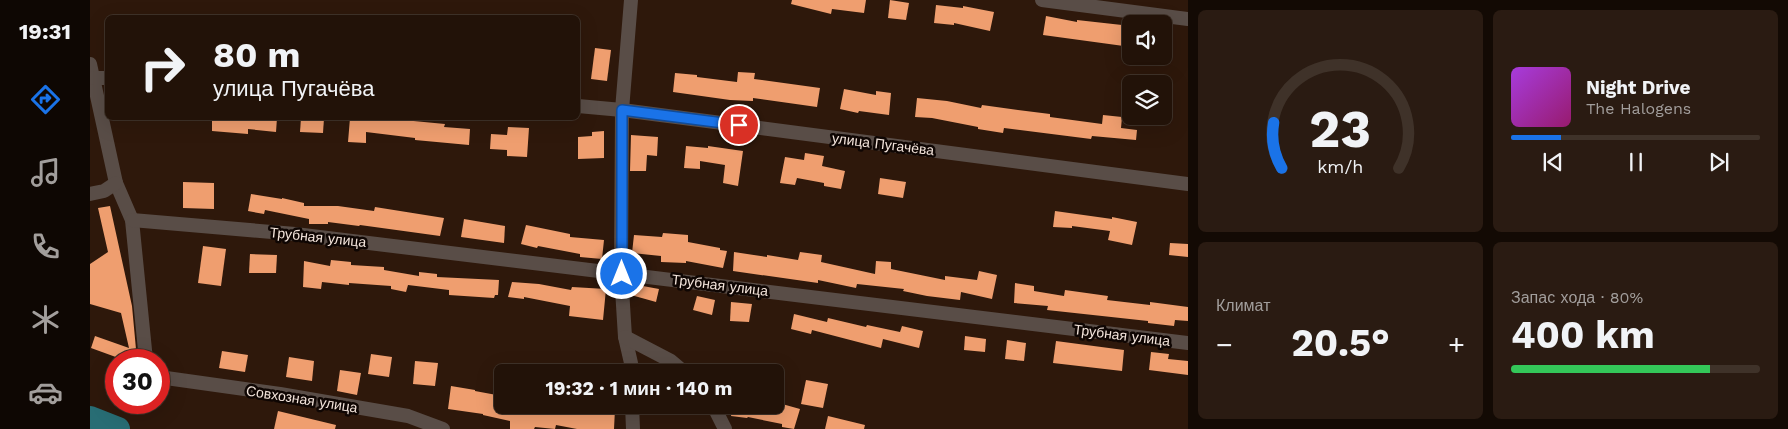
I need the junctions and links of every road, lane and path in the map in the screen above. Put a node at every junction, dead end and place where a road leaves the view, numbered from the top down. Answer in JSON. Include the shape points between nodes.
{"nodes":[{"id":1,"x":631,"y":0,"type":"edge"},
{"id":2,"x":1042,"y":0,"type":"edge"},
{"id":3,"x":1188,"y":19,"type":"edge"},
{"id":4,"x":90,"y":64,"type":"edge"},
{"id":5,"x":101,"y":78,"type":"edge"},
{"id":6,"x":105,"y":106,"type":"edge"},
{"id":7,"x":580,"y":106,"type":"edge"},
{"id":8,"x":622,"y":110,"type":"junction"},
{"id":9,"x":107,"y":120,"type":"edge"},
{"id":10,"x":116,"y":183,"type":"junction"},
{"id":11,"x":1188,"y":184,"type":"edge"},
{"id":12,"x":90,"y":194,"type":"edge"},
{"id":13,"x":132,"y":220,"type":"junction"},
{"id":14,"x":622,"y":274,"type":"junction"},
{"id":15,"x":625,"y":337,"type":"junction"},
{"id":16,"x":1188,"y":343,"type":"edge"},
{"id":17,"x":145,"y":349,"type":"edge"},
{"id":18,"x":631,"y":364,"type":"edge"},
{"id":19,"x":675,"y":364,"type":"edge"},
{"id":20,"x":170,"y":379,"type":"edge"},
{"id":21,"x":633,"y":414,"type":"edge"},
{"id":22,"x":718,"y":414,"type":"edge"},
{"id":23,"x":443,"y":429,"type":"edge"},
{"id":24,"x":634,"y":429,"type":"edge"},
{"id":25,"x":725,"y":429,"type":"edge"}],
"edges":[{"from":1,"to":8,"type":"street"},
{"from":2,"to":3,"type":"street"},
{"from":4,"to":5,"type":"street"},
{"from":5,"to":6,"type":"street"},
{"from":7,"to":8,"type":"street","name":"улица Пугачёва"},
{"from":8,"to":11,"type":"street","name":"улица Пугачёва"},
{"from":8,"to":14,"type":"street"},
{"from":9,"to":10,"type":"street"},
{"from":10,"to":12,"type":"street","via":[[104,191]]},
{"from":10,"to":13,"type":"street"},
{"from":13,"to":14,"type":"street","name":"Трубная улица","via":[[295,234]]},
{"from":13,"to":17,"type":"street"},
{"from":14,"to":15,"type":"street"},
{"from":14,"to":16,"type":"street","name":"Трубная улица"},
{"from":15,"to":18,"type":"street"},
{"from":15,"to":19,"type":"street"},
{"from":20,"to":23,"type":"street","name":"Совхозная улица","via":[[408,416]]},
{"from":21,"to":24,"type":"street"},
{"from":22,"to":25,"type":"street"}]}
